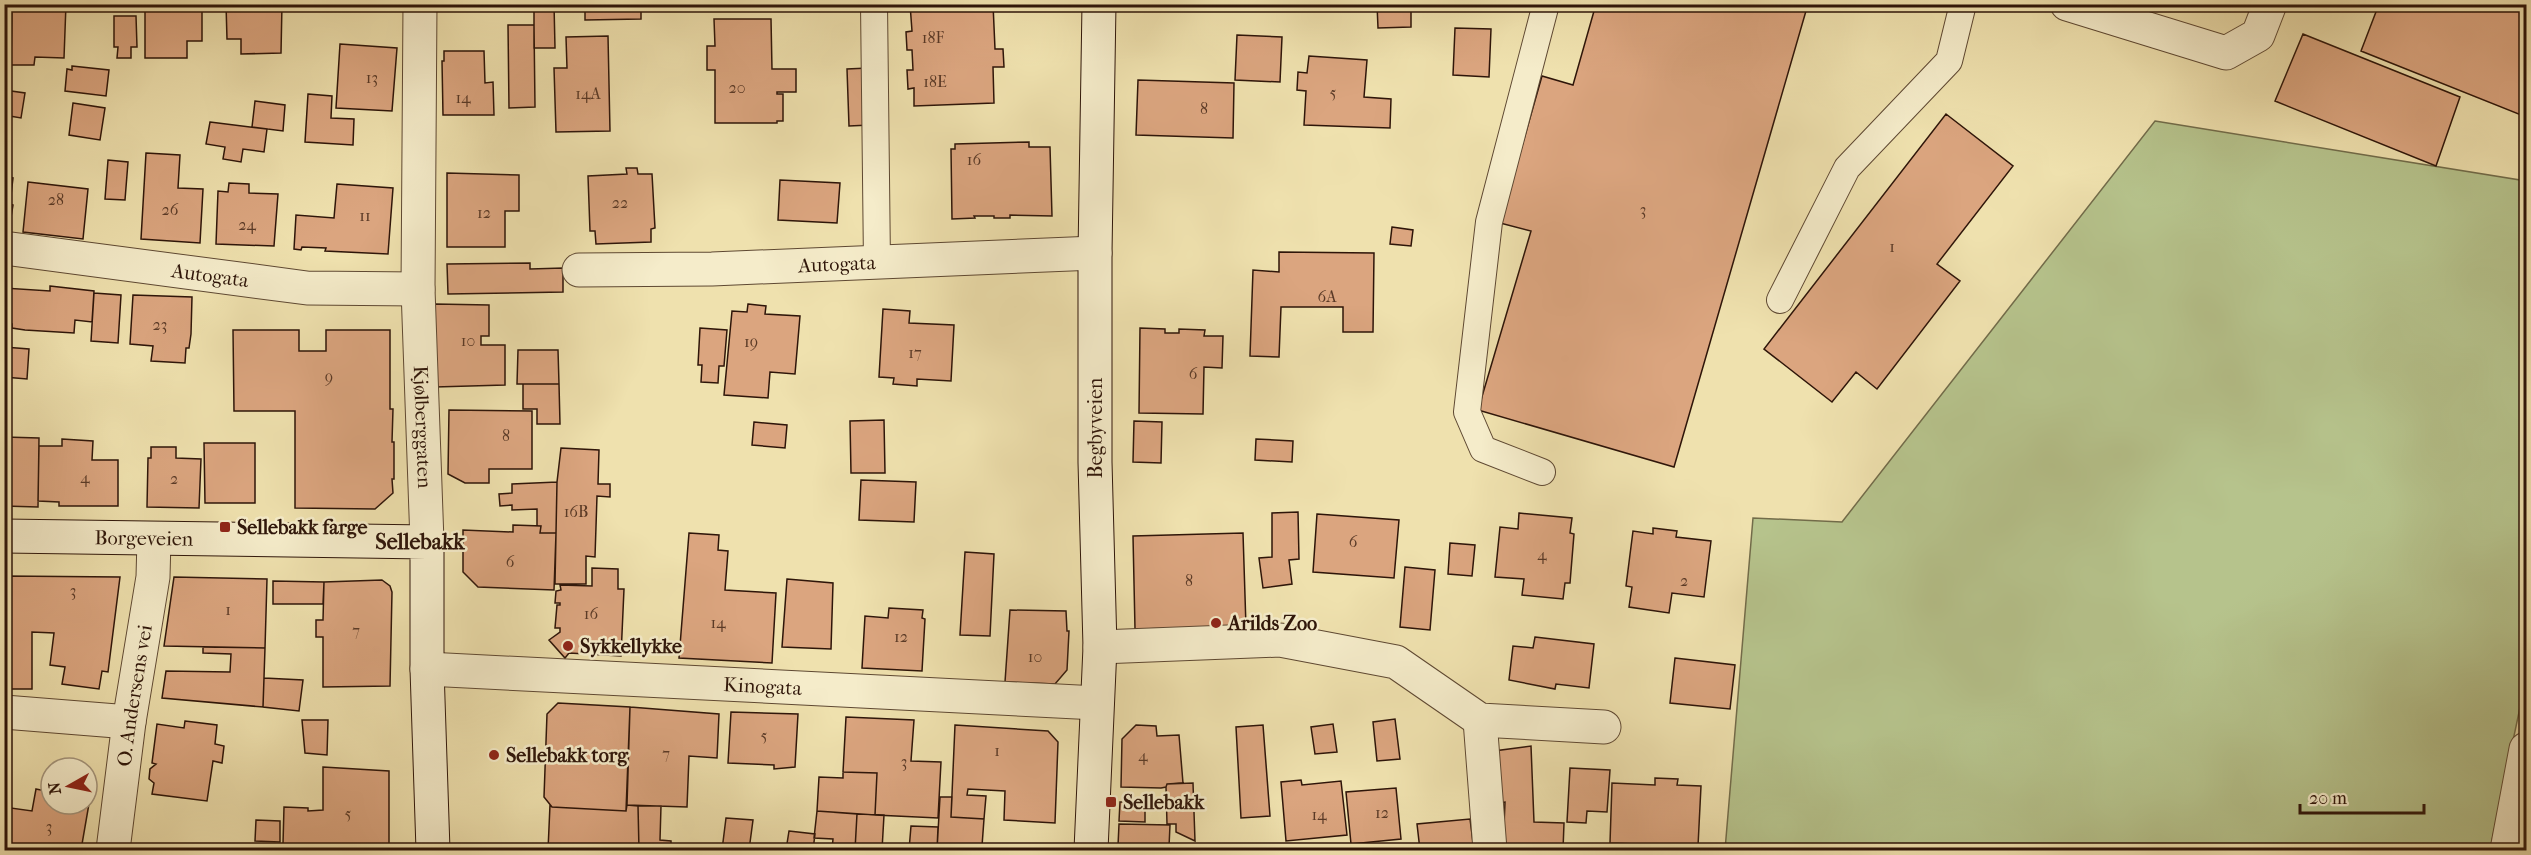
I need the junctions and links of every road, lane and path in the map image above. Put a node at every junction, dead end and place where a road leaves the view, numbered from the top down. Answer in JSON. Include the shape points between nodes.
{"nodes":[{"id":1,"x":420,"y":4,"type":"edge"},
{"id":2,"x":874,"y":4,"type":"edge"},
{"id":3,"x":1099,"y":4,"type":"edge"},
{"id":4,"x":1546,"y":4,"type":"edge"},
{"id":5,"x":1963,"y":4,"type":"edge"},
{"id":6,"x":2067,"y":4,"type":"edge"},
{"id":7,"x":2270,"y":4,"type":"edge"},
{"id":8,"x":4,"y":249,"type":"edge"},
{"id":9,"x":1095,"y":253,"type":"junction"},
{"id":10,"x":877,"y":264,"type":"junction"},
{"id":11,"x":579,"y":270,"type":"dead end"},
{"id":12,"x":418,"y":289,"type":"junction"},
{"id":13,"x":1780,"y":300,"type":"dead end"},
{"id":14,"x":1542,"y":472,"type":"dead end"},
{"id":15,"x":4,"y":536,"type":"edge"},
{"id":16,"x":154,"y":540,"type":"junction"},
{"id":17,"x":427,"y":542,"type":"junction"},
{"id":18,"x":1100,"y":647,"type":"junction"},
{"id":19,"x":427,"y":669,"type":"junction"},
{"id":20,"x":1097,"y":703,"type":"junction"},
{"id":21,"x":4,"y":712,"type":"edge"},
{"id":22,"x":1480,"y":720,"type":"junction"},
{"id":23,"x":129,"y":722,"type":"junction"},
{"id":24,"x":1604,"y":727,"type":"dead end"},
{"id":25,"x":2526,"y":749,"type":"edge"},
{"id":26,"x":113,"y":850,"type":"edge"},
{"id":27,"x":433,"y":850,"type":"edge"},
{"id":28,"x":1090,"y":850,"type":"edge"},
{"id":29,"x":1490,"y":850,"type":"edge"},
{"id":30,"x":2507,"y":850,"type":"edge"}],
"edges":[{"from":1,"to":12,"type":"street","name":"Kjølberggaten"},
{"from":2,"to":10,"type":"lane"},
{"from":3,"to":9,"type":"street","name":"Begbyveien"},
{"from":4,"to":14,"type":"lane","via":[[1489,222],[1467,412],[1483,449]]},
{"from":5,"to":13,"type":"lane","via":[[1949,61],[1847,168]]},
{"from":6,"to":7,"type":"street","via":[[2226,53],[2258,35]]},
{"from":8,"to":12,"type":"street","name":"Autogata","via":[[307,288]]},
{"from":9,"to":10,"type":"street","name":"Autogata"},
{"from":9,"to":18,"type":"street","name":"Begbyveien"},
{"from":10,"to":11,"type":"street","name":"Autogata"},
{"from":12,"to":17,"type":"street","name":"Kjølberggaten"},
{"from":15,"to":16,"type":"street","name":"Borgeveien"},
{"from":16,"to":17,"type":"street","name":"Borgeveien"},
{"from":16,"to":23,"type":"street","name":"O. Andersens vei","via":[[153,577]]},
{"from":17,"to":19,"type":"street","name":"Kjølberggaten"},
{"from":18,"to":20,"type":"street","name":"Begbyveien"},
{"from":18,"to":22,"type":"street","via":[[1280,640],[1396,662]]},
{"from":19,"to":20,"type":"street","name":"Kinogata"},
{"from":19,"to":27,"type":"street","name":"Kjølberggaten"},
{"from":20,"to":28,"type":"street","name":"Begbyveien"},
{"from":21,"to":23,"type":"street"},
{"from":22,"to":24,"type":"street"},
{"from":22,"to":29,"type":"street"},
{"from":23,"to":26,"type":"street","name":"O. Andersens vei"},
{"from":25,"to":30,"type":"street"}]}
